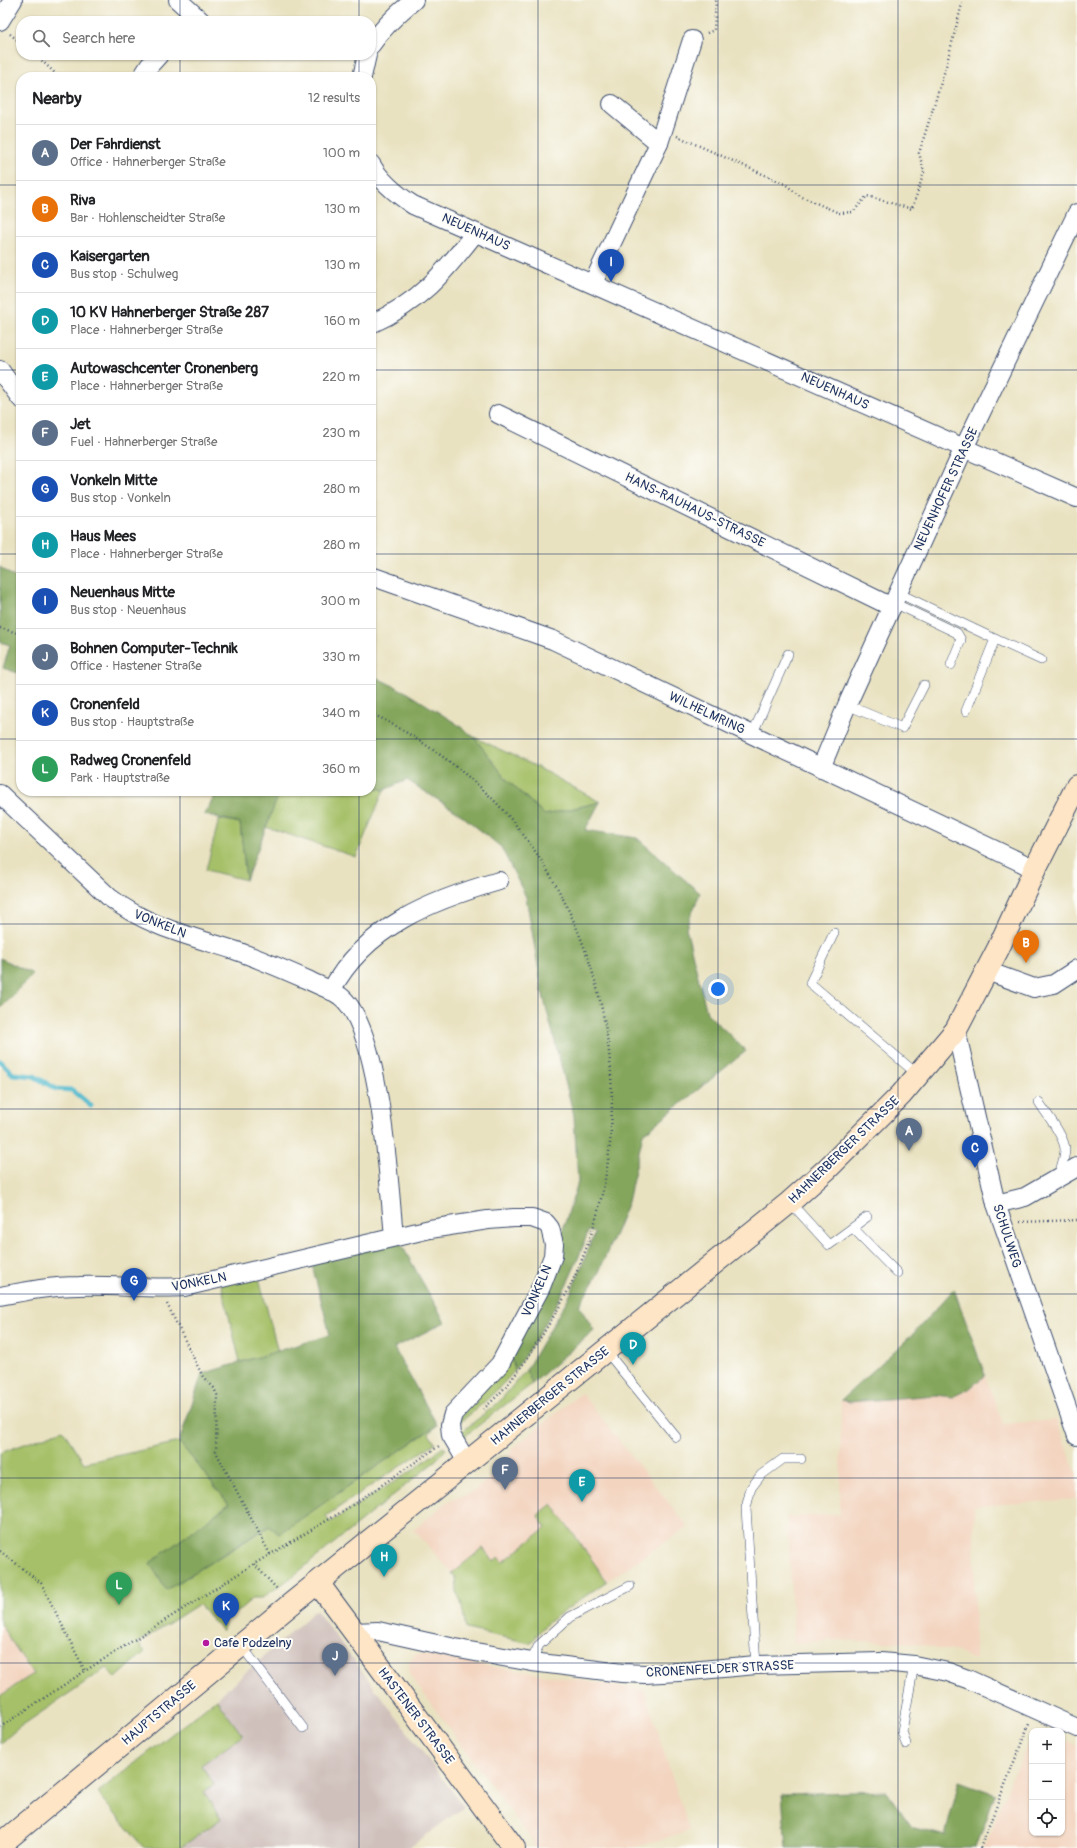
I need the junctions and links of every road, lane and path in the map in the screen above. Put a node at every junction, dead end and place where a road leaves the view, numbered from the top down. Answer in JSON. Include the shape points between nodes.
{"nodes":[{"id":1,"x":13,"y":0,"type":"edge"},
{"id":2,"x":178,"y":0,"type":"edge"},
{"id":3,"x":414,"y":0,"type":"edge"},
{"id":4,"x":716,"y":0,"type":"edge"},
{"id":5,"x":963,"y":0,"type":"edge"},
{"id":6,"x":196,"y":16,"type":"edge"},
{"id":7,"x":0,"y":20,"type":"edge"},
{"id":8,"x":376,"y":38,"type":"edge"},
{"id":9,"x":692,"y":40,"type":"joint"},
{"id":10,"x":41,"y":60,"type":"edge"},
{"id":11,"x":154,"y":60,"type":"edge"},
{"id":12,"x":366,"y":60,"type":"edge"},
{"id":13,"x":54,"y":72,"type":"edge"},
{"id":14,"x":145,"y":72,"type":"edge"},
{"id":15,"x":363,"y":72,"type":"edge"},
{"id":16,"x":612,"y":104,"type":"dead end"},
{"id":17,"x":661,"y":136,"type":"junction"},
{"id":18,"x":376,"y":172,"type":"edge"},
{"id":19,"x":1077,"y":214,"type":"edge"},
{"id":20,"x":475,"y":233,"type":"junction"},
{"id":21,"x":593,"y":283,"type":"junction"},
{"id":22,"x":376,"y":321,"type":"edge"},
{"id":23,"x":0,"y":370,"type":"edge"},
{"id":24,"x":16,"y":391,"type":"edge"},
{"id":25,"x":498,"y":414,"type":"dead end"},
{"id":26,"x":964,"y":448,"type":"junction"},
{"id":27,"x":1077,"y":498,"type":"edge"},
{"id":28,"x":376,"y":578,"type":"edge"},
{"id":29,"x":895,"y":601,"type":"junction"},
{"id":30,"x":0,"y":628,"type":"edge"},
{"id":31,"x":16,"y":633,"type":"edge"},
{"id":32,"x":995,"y":639,"type":"junction"},
{"id":33,"x":788,"y":654,"type":"dead end"},
{"id":34,"x":1041,"y":660,"type":"dead end"},
{"id":35,"x":951,"y":665,"type":"dead end"},
{"id":36,"x":924,"y":685,"type":"dead end"},
{"id":37,"x":847,"y":705,"type":"junction"},
{"id":38,"x":966,"y":711,"type":"dead end"},
{"id":39,"x":376,"y":716,"type":"edge"},
{"id":40,"x":752,"y":735,"type":"junction"},
{"id":41,"x":822,"y":768,"type":"junction"},
{"id":42,"x":1077,"y":786,"type":"edge"},
{"id":43,"x":0,"y":794,"type":"edge"},
{"id":44,"x":1035,"y":869,"type":"junction"},
{"id":45,"x":499,"y":881,"type":"dead end"},
{"id":46,"x":834,"y":933,"type":"dead end"},
{"id":47,"x":1077,"y":969,"type":"edge"},
{"id":48,"x":986,"y":971,"type":"junction"},
{"id":49,"x":331,"y":991,"type":"junction"},
{"id":50,"x":956,"y":1030,"type":"junction"},
{"id":51,"x":917,"y":1074,"type":"junction"},
{"id":52,"x":1038,"y":1102,"type":"dead end"},
{"id":53,"x":1077,"y":1167,"type":"edge"},
{"id":54,"x":1057,"y":1180,"type":"junction"},
{"id":55,"x":790,"y":1202,"type":"junction"},
{"id":56,"x":996,"y":1204,"type":"junction"},
{"id":57,"x":867,"y":1217,"type":"dead end"},
{"id":58,"x":1077,"y":1220,"type":"edge"},
{"id":59,"x":1002,"y":1222,"type":"junction"},
{"id":60,"x":853,"y":1228,"type":"junction"},
{"id":61,"x":394,"y":1237,"type":"junction"},
{"id":62,"x":897,"y":1273,"type":"dead end"},
{"id":63,"x":160,"y":1289,"type":"junction"},
{"id":64,"x":0,"y":1296,"type":"edge"},
{"id":65,"x":606,"y":1351,"type":"junction"},
{"id":66,"x":478,"y":1414,"type":"dead end"},
{"id":67,"x":451,"y":1435,"type":"junction"},
{"id":68,"x":1077,"y":1436,"type":"edge"},
{"id":69,"x":676,"y":1437,"type":"dead end"},
{"id":70,"x":802,"y":1459,"type":"dead end"},
{"id":71,"x":467,"y":1462,"type":"junction"},
{"id":72,"x":0,"y":1551,"type":"edge"},
{"id":73,"x":270,"y":1554,"type":"junction"},
{"id":74,"x":254,"y":1564,"type":"junction"},
{"id":75,"x":318,"y":1582,"type":"junction"},
{"id":76,"x":630,"y":1586,"type":"dead end"},
{"id":77,"x":291,"y":1604,"type":"junction"},
{"id":78,"x":353,"y":1632,"type":"junction"},
{"id":79,"x":241,"y":1645,"type":"junction"},
{"id":80,"x":531,"y":1661,"type":"junction"},
{"id":81,"x":756,"y":1665,"type":"junction"},
{"id":82,"x":914,"y":1665,"type":"junction"},
{"id":83,"x":85,"y":1671,"type":"junction"},
{"id":84,"x":1034,"y":1710,"type":"junction"},
{"id":85,"x":0,"y":1727,"type":"edge"},
{"id":86,"x":303,"y":1728,"type":"dead end"},
{"id":87,"x":1077,"y":1728,"type":"edge"},
{"id":88,"x":906,"y":1744,"type":"dead end"},
{"id":89,"x":0,"y":1845,"type":"edge"},
{"id":90,"x":514,"y":1848,"type":"edge"},
{"id":91,"x":980,"y":1848,"type":"edge"}],
"edges":[{"from":1,"to":7,"type":"street"},
{"from":2,"to":6,"type":"street"},
{"from":3,"to":8,"type":"street","via":[[396,15]]},
{"from":4,"to":9,"type":"path","via":[[714,30]]},
{"from":5,"to":17,"type":"path","via":[[945,70],[919,153],[924,172],[912,209],[867,196],[853,212],[839,213],[800,196],[785,184]]},
{"from":9,"to":17,"type":"street"},
{"from":10,"to":13,"type":"path"},
{"from":11,"to":14,"type":"street"},
{"from":12,"to":15,"type":"street"},
{"from":16,"to":17,"type":"street"},
{"from":17,"to":21,"type":"street"},
{"from":18,"to":20,"type":"street","name":"NEUENHAUS","via":[[413,205]]},
{"from":19,"to":26,"type":"street","name":"NEUENHOFER STRASSE"},
{"from":20,"to":21,"type":"street","name":"NEUENHAUS"},
{"from":20,"to":22,"type":"street","via":[[440,276],[420,295]]},
{"from":21,"to":26,"type":"street","name":"NEUENHAUS"},
{"from":23,"to":24,"type":"street"},
{"from":25,"to":29,"type":"street","name":"HANS-RAUHAUS-STRASSE"},
{"from":26,"to":27,"type":"street","name":"NEUENHAUS"},
{"from":26,"to":29,"type":"street","name":"NEUENHOFER STRASSE"},
{"from":28,"to":40,"type":"street","name":"WILHELMRING","via":[[553,640]]},
{"from":29,"to":32,"type":"lane"},
{"from":29,"to":35,"type":"lane","via":[[957,633],[961,640]]},
{"from":29,"to":37,"type":"street","name":"NEUENHOFER STRASSE"},
{"from":30,"to":31,"type":"path"},
{"from":32,"to":34,"type":"lane"},
{"from":32,"to":38,"type":"lane"},
{"from":33,"to":40,"type":"lane"},
{"from":36,"to":37,"type":"lane","via":[[902,728]]},
{"from":37,"to":41,"type":"street","name":"NEUENHOFER STRASSE"},
{"from":39,"to":66,"type":"path","via":[[423,742],[455,766],[514,824],[539,859],[579,933],[599,992],[607,1033],[612,1077],[612,1133],[590,1240],[563,1301],[521,1369]]},
{"from":40,"to":41,"type":"street","name":"WILHELMRING"},
{"from":41,"to":44,"type":"street","name":"WILHELMRING"},
{"from":42,"to":44,"type":"main road","name":"HAHNERBERGER STRASSE"},
{"from":43,"to":49,"type":"street","name":"VONKELN","via":[[122,907],[151,923],[246,954]]},
{"from":44,"to":48,"type":"main road","name":"HAHNERBERGER STRASSE"},
{"from":45,"to":49,"type":"street","via":[[461,892],[407,915],[355,956],[338,977]]},
{"from":46,"to":51,"type":"lane","via":[[810,983]]},
{"from":47,"to":48,"type":"street","via":[[1054,984],[1034,988]]},
{"from":48,"to":50,"type":"main road","name":"HAHNERBERGER STRASSE"},
{"from":49,"to":61,"type":"street","name":"VONKELN","via":[[340,996],[351,1009],[367,1047],[382,1111]]},
{"from":50,"to":51,"type":"main road","name":"HAHNERBERGER STRASSE"},
{"from":50,"to":56,"type":"street","name":"SCHULWEG"},
{"from":51,"to":55,"type":"main road","name":"HAHNERBERGER STRASSE","via":[[859,1138]]},
{"from":52,"to":54,"type":"lane","via":[[1062,1138],[1065,1148]]},
{"from":53,"to":54,"type":"street"},
{"from":54,"to":56,"type":"street","via":[[1025,1197]]},
{"from":55,"to":60,"type":"lane","via":[[829,1245]]},
{"from":55,"to":65,"type":"main road","name":"HAHNERBERGER STRASSE"},
{"from":56,"to":59,"type":"street","name":"SCHULWEG"},
{"from":57,"to":60,"type":"lane"},
{"from":58,"to":59,"type":"path"},
{"from":59,"to":68,"type":"street","name":"SCHULWEG"},
{"from":60,"to":62,"type":"lane"},
{"from":61,"to":63,"type":"street","name":"VONKELN","via":[[184,1287]]},
{"from":61,"to":67,"type":"street","name":"VONKELN","via":[[430,1229],[514,1218],[541,1220],[550,1228],[554,1244],[553,1256],[541,1287],[500,1364],[453,1414]]},
{"from":63,"to":64,"type":"street","name":"VONKELN","via":[[80,1286]]},
{"from":63,"to":73,"type":"path","via":[[202,1377],[214,1388],[217,1395],[216,1452]]},
{"from":65,"to":69,"type":"lane"},
{"from":65,"to":71,"type":"main road","name":"HAHNERBERGER STRASSE"},
{"from":67,"to":71,"type":"street"},
{"from":67,"to":73,"type":"path","via":[[424,1457],[348,1508]]},
{"from":70,"to":81,"type":"lane","via":[[783,1459],[761,1475],[751,1488],[746,1508]]},
{"from":71,"to":75,"type":"main road","name":"HAHNERBERGER STRASSE"},
{"from":72,"to":83,"type":"path","via":[[42,1583]]},
{"from":73,"to":74,"type":"path"},
{"from":74,"to":77,"type":"path"},
{"from":74,"to":83,"type":"path"},
{"from":75,"to":77,"type":"main road","name":"HAUPTSTRASSE"},
{"from":75,"to":78,"type":"main road","name":"HASTENER STRASSE"},
{"from":76,"to":80,"type":"lane","via":[[570,1617],[539,1645]]},
{"from":77,"to":79,"type":"main road","name":"HAUPTSTRASSE"},
{"from":78,"to":80,"type":"street","name":"CRONENFELDER STRASSE","via":[[378,1631],[464,1650]]},
{"from":78,"to":90,"type":"main road","name":"HASTENER STRASSE"},
{"from":79,"to":86,"type":"lane"},
{"from":79,"to":89,"type":"main road","name":"HAUPTSTRASSE"},
{"from":80,"to":81,"type":"street","name":"CRONENFELDER STRASSE","via":[[645,1674]]},
{"from":81,"to":82,"type":"street","name":"CRONENFELDER STRASSE","via":[[881,1662]]},
{"from":82,"to":84,"type":"street","name":"CRONENFELDER STRASSE","via":[[948,1672],[970,1680]]},
{"from":82,"to":88,"type":"lane","via":[[902,1731]]},
{"from":83,"to":85,"type":"path"},
{"from":84,"to":87,"type":"street","name":"CRONENFELDER STRASSE"},
{"from":84,"to":91,"type":"path"}]}
